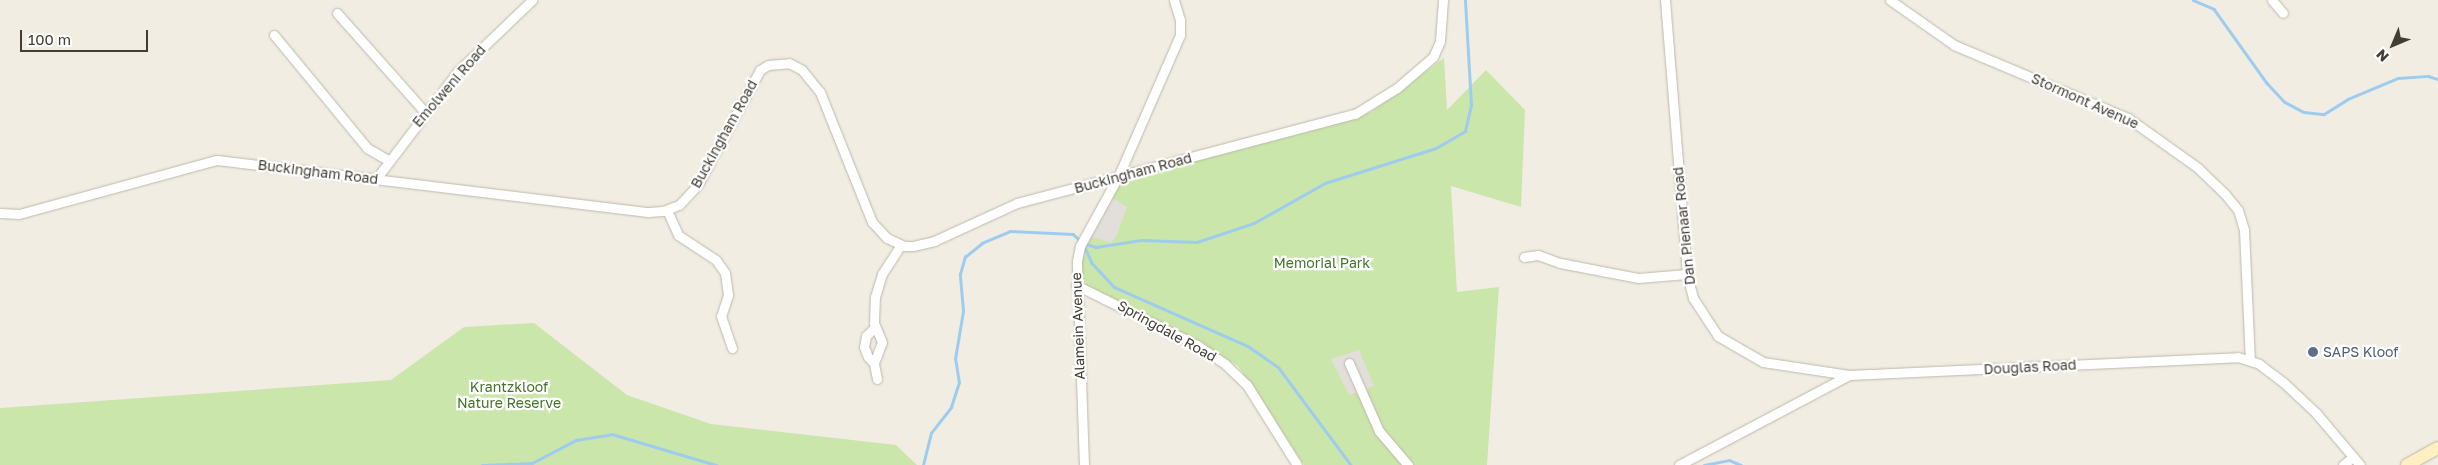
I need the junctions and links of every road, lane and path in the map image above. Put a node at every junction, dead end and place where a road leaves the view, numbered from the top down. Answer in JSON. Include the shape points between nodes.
{"nodes":[{"id":1,"x":532,"y":0,"type":"edge"},
{"id":2,"x":1174,"y":0,"type":"edge"},
{"id":3,"x":1443,"y":0,"type":"edge"},
{"id":4,"x":1665,"y":0,"type":"edge"},
{"id":5,"x":1890,"y":0,"type":"edge"},
{"id":6,"x":2272,"y":0,"type":"edge"},
{"id":7,"x":337,"y":13,"type":"dead end"},
{"id":8,"x":2283,"y":13,"type":"dead end"},
{"id":9,"x":274,"y":35,"type":"dead end"},
{"id":10,"x":425,"y":112,"type":"junction"},
{"id":11,"x":388,"y":160,"type":"junction"},
{"id":12,"x":1118,"y":177,"type":"junction"},
{"id":13,"x":376,"y":179,"type":"junction"},
{"id":14,"x":667,"y":210,"type":"junction"},
{"id":15,"x":0,"y":213,"type":"edge"},
{"id":16,"x":901,"y":245,"type":"junction"},
{"id":17,"x":1524,"y":257,"type":"dead end"},
{"id":18,"x":1687,"y":274,"type":"junction"},
{"id":19,"x":1076,"y":285,"type":"junction"},
{"id":20,"x":875,"y":327,"type":"junction"},
{"id":21,"x":732,"y":348,"type":"dead end"},
{"id":22,"x":2250,"y":360,"type":"junction"},
{"id":23,"x":874,"y":363,"type":"junction"},
{"id":24,"x":1349,"y":364,"type":"dead end"},
{"id":25,"x":1849,"y":375,"type":"junction"},
{"id":26,"x":877,"y":379,"type":"dead end"},
{"id":27,"x":2438,"y":448,"type":"edge"},
{"id":28,"x":2353,"y":457,"type":"junction"},
{"id":29,"x":1084,"y":465,"type":"edge"},
{"id":30,"x":1297,"y":465,"type":"edge"},
{"id":31,"x":1408,"y":465,"type":"edge"},
{"id":32,"x":1679,"y":465,"type":"edge"},
{"id":33,"x":2343,"y":465,"type":"edge"},
{"id":34,"x":2360,"y":465,"type":"edge"},
{"id":35,"x":2407,"y":465,"type":"edge"}],
"edges":[{"from":1,"to":10,"type":"street","name":"Emolweni Road","via":[[458,70]]},
{"from":2,"to":12,"type":"street","name":"Alamein Avenue","via":[[1180,20],[1180,35]]},
{"from":3,"to":12,"type":"street","name":"Buckingham Road","via":[[1440,41],[1433,57],[1418,72],[1368,107],[1355,114]]},
{"from":4,"to":18,"type":"street","name":"Dan Pienaar Road"},
{"from":5,"to":22,"type":"street","name":"Stormont Avenue","via":[[1954,46],[2128,118],[2198,168],[2225,194],[2238,210],[2244,230]]},
{"from":6,"to":8,"type":"street"},
{"from":7,"to":10,"type":"street"},
{"from":9,"to":11,"type":"street","via":[[367,148]]},
{"from":10,"to":11,"type":"street","name":"Emolweni Road"},
{"from":11,"to":13,"type":"street","name":"Emolweni Road"},
{"from":12,"to":16,"type":"street","name":"Buckingham Road","via":[[1004,208],[924,245]]},
{"from":12,"to":19,"type":"street","name":"Alamein Avenue","via":[[1082,243]]},
{"from":13,"to":14,"type":"street","name":"Buckingham Road","via":[[648,212]]},
{"from":13,"to":15,"type":"street","name":"Buckingham Road","via":[[217,160],[19,214]]},
{"from":14,"to":16,"type":"street","name":"Buckingham Road","via":[[679,205],[697,186],[755,75],[768,65],[789,63],[802,70],[820,92],[872,222],[882,235]]},
{"from":14,"to":21,"type":"street","via":[[678,235],[716,260],[725,273],[728,295],[721,316]]},
{"from":16,"to":20,"type":"street","via":[[878,284],[873,314]]},
{"from":17,"to":18,"type":"street","via":[[1538,255],[1560,263],[1638,278]]},
{"from":18,"to":25,"type":"street","name":"Dan Pienaar Road","via":[[1693,298],[1704,319],[1718,336],[1739,350],[1763,362]]},
{"from":19,"to":29,"type":"street","name":"Alamein Avenue"},
{"from":19,"to":30,"type":"street","name":"Springdale Road","via":[[1197,345],[1225,364],[1247,385]]},
{"from":20,"to":23,"type":"street","via":[[882,342]]},
{"from":20,"to":23,"type":"street","via":[[866,336],[864,347]]},
{"from":22,"to":25,"type":"street","name":"Douglas Road","via":[[2207,358]]},
{"from":22,"to":28,"type":"street","name":"Douglas Road","via":[[2273,374],[2316,413]]},
{"from":23,"to":26,"type":"street"},
{"from":24,"to":31,"type":"street","via":[[1379,431]]},
{"from":25,"to":32,"type":"street","name":"Douglas Road"},
{"from":27,"to":35,"type":"main road"},
{"from":28,"to":33,"type":"street"},
{"from":28,"to":34,"type":"street","name":"Douglas Road"}]}
